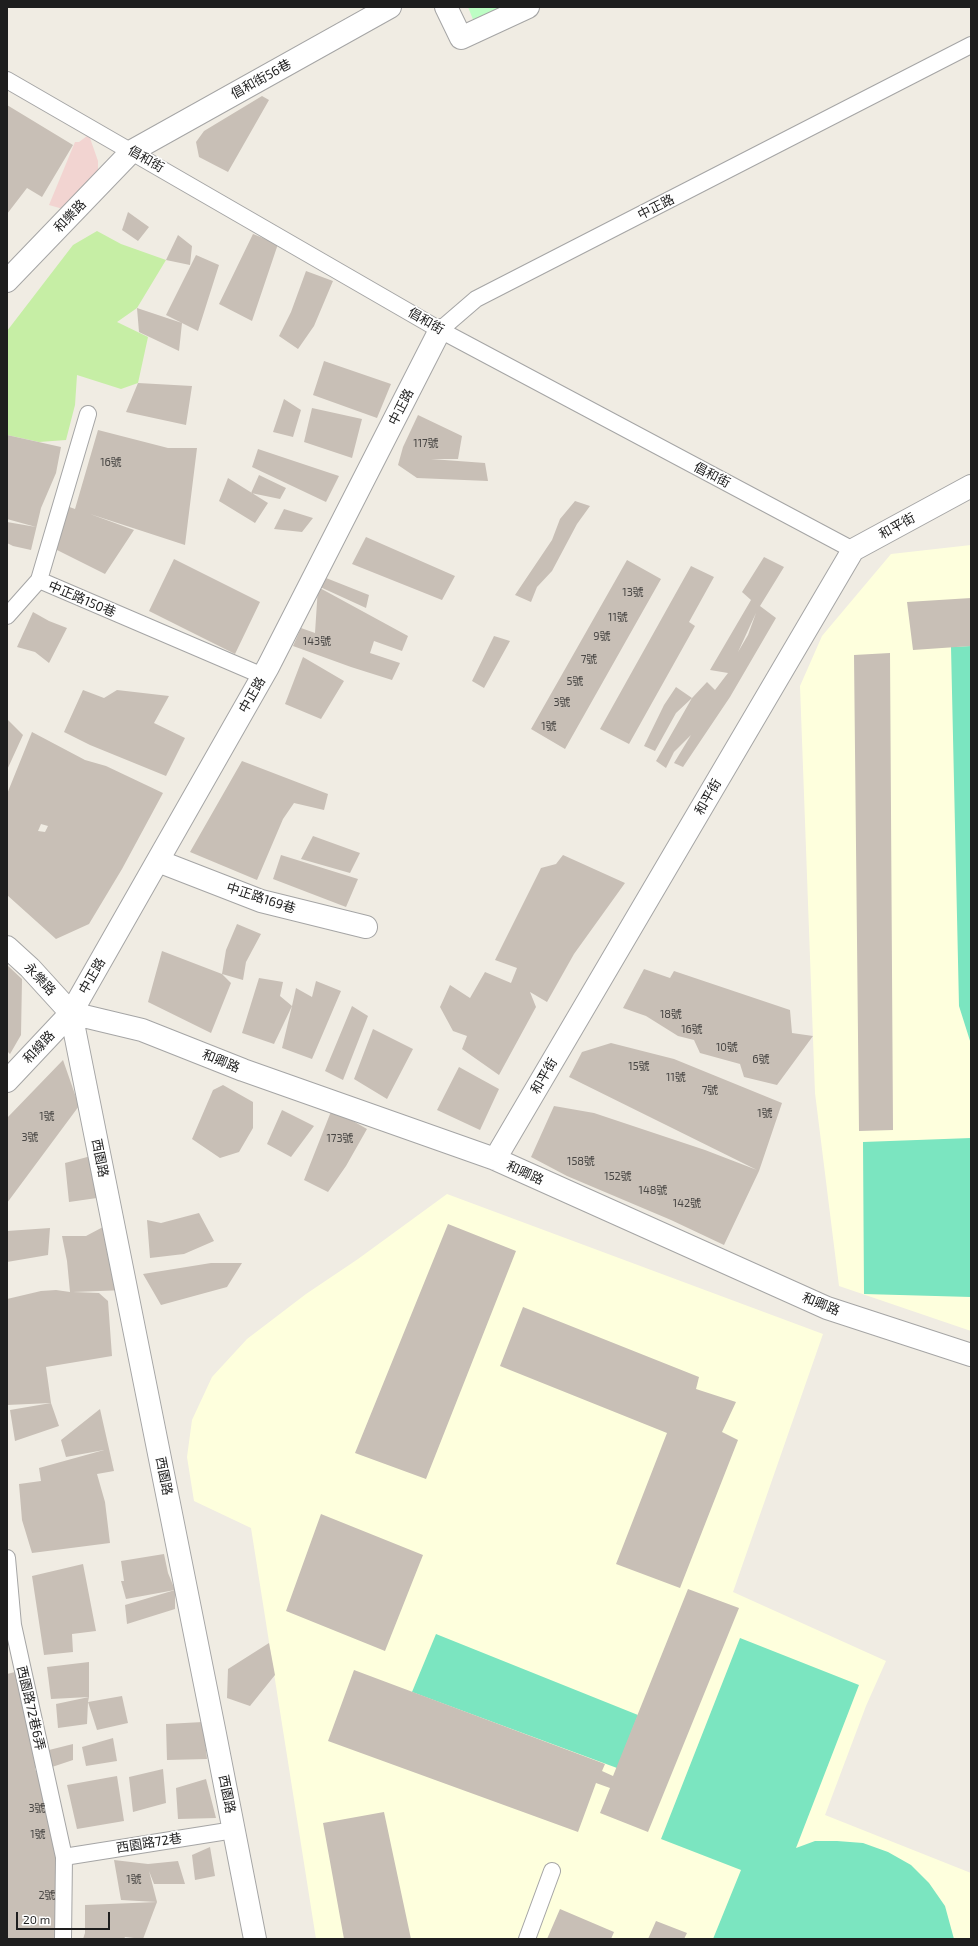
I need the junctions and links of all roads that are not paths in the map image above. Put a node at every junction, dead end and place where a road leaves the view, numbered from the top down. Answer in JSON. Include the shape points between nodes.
{"nodes":[{"id":1,"x":390,"y":7,"type":"edge"},
{"id":2,"x":446,"y":7,"type":"edge"},
{"id":3,"x":528,"y":7,"type":"edge"},
{"id":4,"x":971,"y":45,"type":"edge"},
{"id":5,"x":7,"y":80,"type":"edge"},
{"id":6,"x":132,"y":151,"type":"junction"},
{"id":7,"x":7,"y":281,"type":"edge"},
{"id":8,"x":440,"y":330,"type":"junction"},
{"id":9,"x":88,"y":414,"type":"dead end"},
{"id":10,"x":971,"y":486,"type":"edge"},
{"id":11,"x":853,"y":550,"type":"junction"},
{"id":12,"x":39,"y":580,"type":"junction"},
{"id":13,"x":7,"y":616,"type":"edge"},
{"id":14,"x":263,"y":676,"type":"junction"},
{"id":15,"x":158,"y":861,"type":"junction"},
{"id":16,"x":366,"y":927,"type":"dead end"},
{"id":17,"x":7,"y":947,"type":"edge"},
{"id":18,"x":71,"y":1013,"type":"junction"},
{"id":19,"x":7,"y":1081,"type":"edge"},
{"id":20,"x":495,"y":1160,"type":"junction"},
{"id":21,"x":971,"y":1355,"type":"edge"},
{"id":22,"x":7,"y":1558,"type":"edge"},
{"id":23,"x":234,"y":1830,"type":"junction"},
{"id":24,"x":64,"y":1857,"type":"junction"},
{"id":25,"x":552,"y":1871,"type":"dead end"},
{"id":26,"x":63,"y":1939,"type":"edge"},
{"id":27,"x":254,"y":1939,"type":"edge"},
{"id":28,"x":527,"y":1939,"type":"edge"}],
"edges":[{"from":1,"to":6,"type":"street","name":"倡和街56巷"},
{"from":2,"to":3,"type":"street","via":[[462,38]]},
{"from":4,"to":8,"type":"lane","name":"中正路","via":[[476,299]]},
{"from":5,"to":6,"type":"lane","name":"倡和街"},
{"from":6,"to":7,"type":"street","name":"和樂路"},
{"from":6,"to":8,"type":"lane","name":"倡和街"},
{"from":8,"to":11,"type":"lane","name":"倡和街"},
{"from":8,"to":14,"type":"street","name":"中正路"},
{"from":9,"to":12,"type":"lane","name":"中正路150巷"},
{"from":10,"to":11,"type":"street","name":"和平街"},
{"from":11,"to":20,"type":"street","name":"和平街"},
{"from":12,"to":13,"type":"lane"},
{"from":12,"to":14,"type":"lane","name":"中正路150巷"},
{"from":14,"to":15,"type":"street","name":"中正路"},
{"from":15,"to":16,"type":"street","name":"中正路169巷","via":[[261,900]]},
{"from":15,"to":18,"type":"street","name":"中正路"},
{"from":17,"to":18,"type":"street","name":"永樂路"},
{"from":18,"to":19,"type":"street","name":"和線路"},
{"from":18,"to":20,"type":"street","name":"和卿路","via":[[142,1030],[243,1070]]},
{"from":18,"to":23,"type":"street","name":"西園路"},
{"from":20,"to":21,"type":"street","name":"和卿路","via":[[827,1308]]},
{"from":22,"to":24,"type":"lane","name":"西園路72巷6弄","via":[[13,1625]]},
{"from":23,"to":24,"type":"lane","name":"西園路72巷"},
{"from":23,"to":27,"type":"street","name":"西園路"},
{"from":24,"to":26,"type":"lane","name":"西園路72巷6弄"},
{"from":25,"to":28,"type":"lane"}]}
